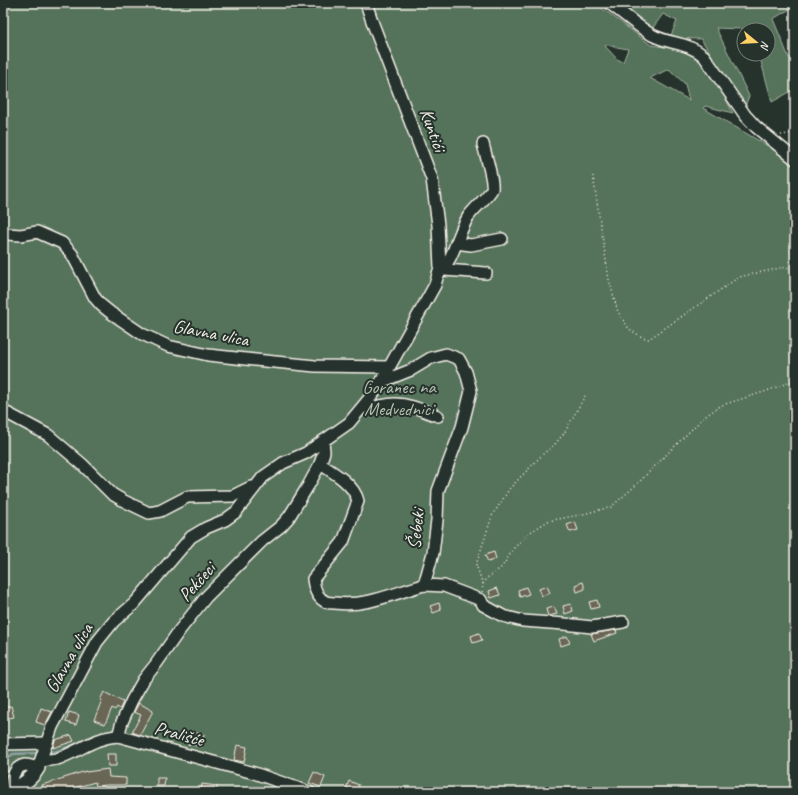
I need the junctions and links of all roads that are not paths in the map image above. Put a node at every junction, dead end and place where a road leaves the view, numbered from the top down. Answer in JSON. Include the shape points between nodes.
{"nodes":[{"id":1,"x":366,"y":3,"type":"edge"},
{"id":2,"x":609,"y":3,"type":"edge"},
{"id":3,"x":483,"y":144,"type":"dead end"},
{"id":4,"x":795,"y":159,"type":"edge"},
{"id":5,"x":3,"y":233,"type":"edge"},
{"id":6,"x":502,"y":239,"type":"dead end"},
{"id":7,"x":456,"y":243,"type":"junction"},
{"id":8,"x":441,"y":272,"type":"junction"},
{"id":9,"x":486,"y":272,"type":"dead end"},
{"id":10,"x":389,"y":367,"type":"junction"},
{"id":11,"x":381,"y":382,"type":"junction"},
{"id":12,"x":363,"y":407,"type":"junction"},
{"id":13,"x":3,"y":411,"type":"edge"},
{"id":14,"x":438,"y":416,"type":"dead end"},
{"id":15,"x":323,"y":441,"type":"junction"},
{"id":16,"x":320,"y":464,"type":"junction"},
{"id":17,"x":254,"y":488,"type":"junction"},
{"id":18,"x":424,"y":585,"type":"junction"},
{"id":19,"x":623,"y":622,"type":"dead end"},
{"id":20,"x":118,"y":736,"type":"junction"},
{"id":21,"x":3,"y":744,"type":"edge"},
{"id":22,"x":43,"y":756,"type":"junction"},
{"id":23,"x":8,"y":791,"type":"edge"},
{"id":24,"x":309,"y":792,"type":"edge"}],
"edges":[{"from":1,"to":8,"type":"street","name":"Kuntići","via":[[432,179]]},
{"from":2,"to":4,"type":"street","via":[[652,34],[696,49],[704,56],[745,115]]},
{"from":3,"to":7,"type":"street","name":"Kuntići","via":[[492,188],[468,216]]},
{"from":5,"to":10,"type":"street","name":"Glavna ulica","via":[[21,235],[37,232],[62,243],[72,254],[101,305],[142,334],[168,346],[208,355],[314,366]]},
{"from":6,"to":7,"type":"street","via":[[471,245]]},
{"from":7,"to":8,"type":"street","name":"Kuntići"},
{"from":8,"to":9,"type":"street"},
{"from":8,"to":10,"type":"street","name":"Kuntići"},
{"from":10,"to":11,"type":"street","name":"Kuntići"},
{"from":11,"to":12,"type":"street","name":"Glavna ulica"},
{"from":11,"to":18,"type":"street","name":"Šebeki","via":[[411,370],[431,358],[446,354],[459,359],[471,391],[462,427],[438,491],[433,553]]},
{"from":12,"to":14,"type":"street","via":[[395,404],[411,406]]},
{"from":12,"to":15,"type":"street","name":"Glavna ulica","via":[[349,423]]},
{"from":13,"to":17,"type":"street","name":"Glavna ulica","via":[[48,435],[112,494],[149,513],[160,511],[187,497],[233,496],[251,487]]},
{"from":15,"to":16,"type":"street","name":"Pekčeci","via":[[324,452]]},
{"from":15,"to":17,"type":"street","name":"Glavna ulica","via":[[306,453],[283,463],[263,477]]},
{"from":16,"to":18,"type":"street","via":[[340,478],[353,491],[358,501],[343,542],[313,579],[317,595],[326,602],[344,604],[379,600]]},
{"from":16,"to":20,"type":"street","name":"Pekčeci","via":[[289,517],[206,597],[144,678],[122,722]]},
{"from":17,"to":22,"type":"street","name":"Glavna ulica","via":[[236,512],[191,537],[134,604],[103,634],[55,720]]},
{"from":18,"to":19,"type":"street","via":[[444,586],[481,600],[484,605],[503,616],[522,621],[592,627]]},
{"from":20,"to":22,"type":"street","name":"Prališće","via":[[93,741],[57,758]]},
{"from":20,"to":24,"type":"street","name":"Prališće","via":[[254,773]]},
{"from":21,"to":22,"type":"street","name":"Prališće"},
{"from":22,"to":23,"type":"main road","name":"Glavna ulica","via":[[35,773],[25,783]]}]}
